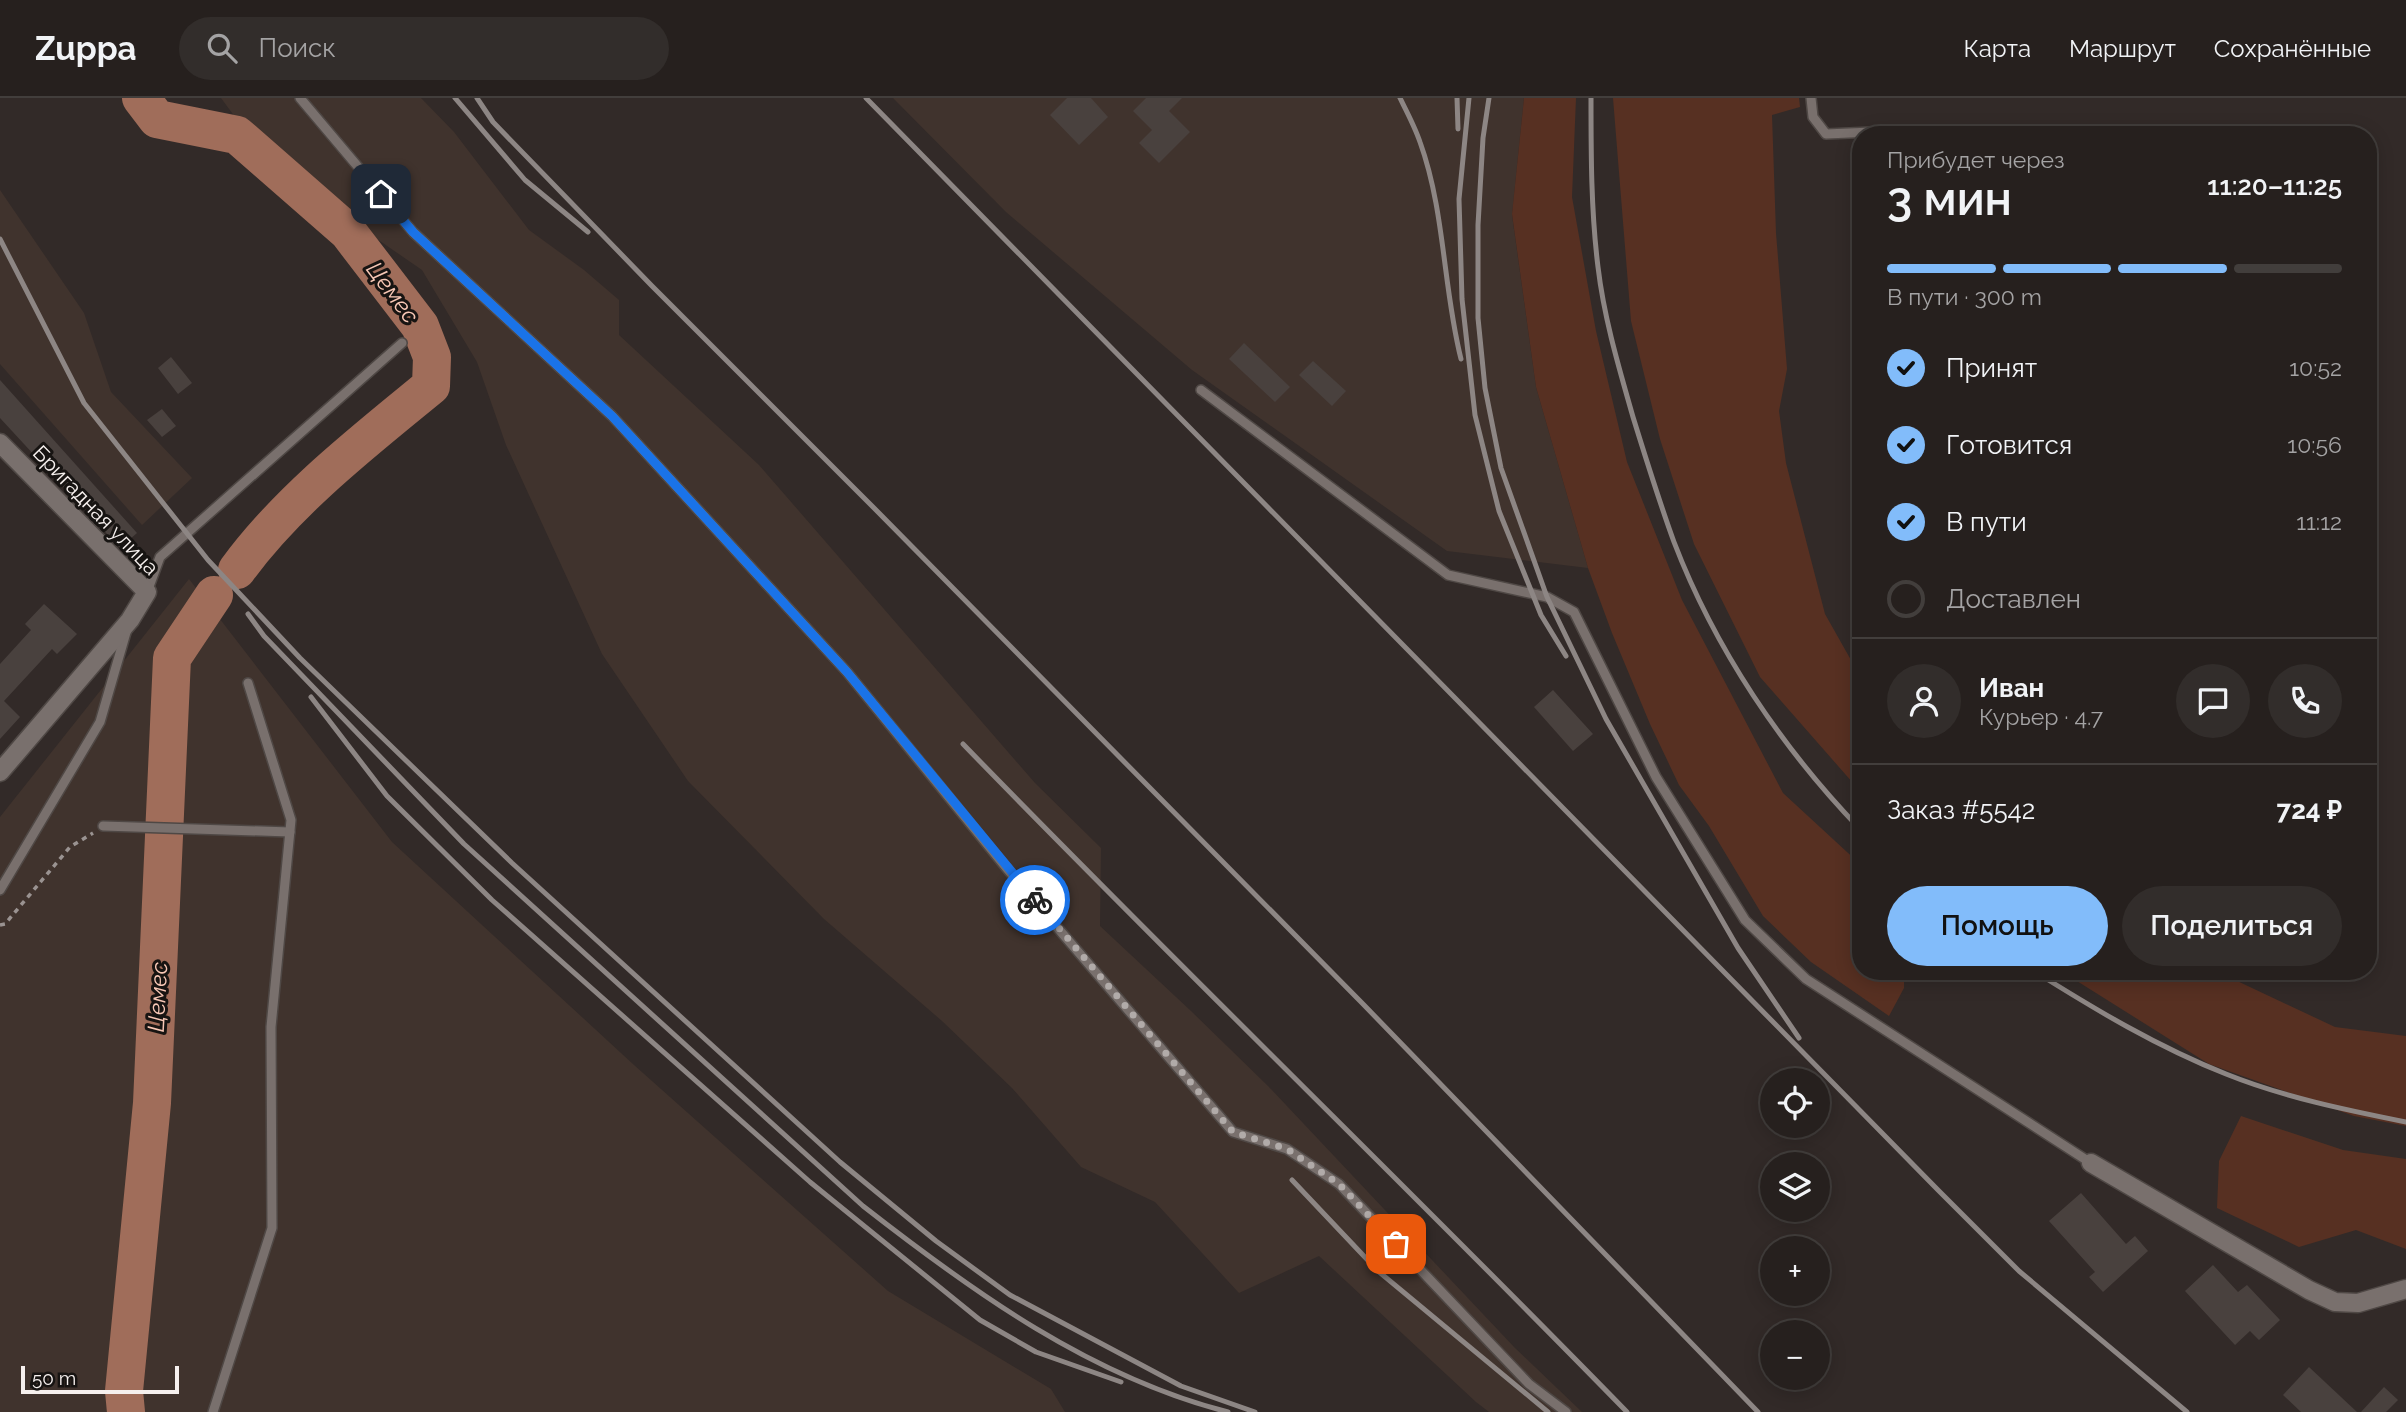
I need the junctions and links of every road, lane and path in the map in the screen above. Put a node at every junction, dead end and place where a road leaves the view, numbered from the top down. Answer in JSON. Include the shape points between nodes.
{"nodes":[{"id":1,"x":300,"y":98,"type":"edge"},
{"id":2,"x":1811,"y":98,"type":"edge"},
{"id":3,"x":1852,"y":133,"type":"edge"},
{"id":4,"x":402,"y":343,"type":"dead end"},
{"id":5,"x":1200,"y":390,"type":"dead end"},
{"id":6,"x":0,"y":443,"type":"edge"},
{"id":7,"x":147,"y":592,"type":"junction"},
{"id":8,"x":131,"y":618,"type":"junction"},
{"id":9,"x":248,"y":683,"type":"dead end"},
{"id":10,"x":0,"y":772,"type":"edge"},
{"id":11,"x":103,"y":826,"type":"joint"},
{"id":12,"x":290,"y":832,"type":"junction"},
{"id":13,"x":0,"y":890,"type":"edge"},
{"id":14,"x":0,"y":925,"type":"edge"},
{"id":15,"x":2091,"y":1163,"type":"joint"},
{"id":16,"x":2406,"y":1289,"type":"edge"},
{"id":17,"x":213,"y":1412,"type":"edge"},
{"id":18,"x":1566,"y":1412,"type":"edge"}],
"edges":[{"from":1,"to":18,"type":"lane","via":[[413,232],[612,416],[847,672],[1013,876],[1233,1132],[1287,1149],[1339,1184],[1529,1384]]},
{"from":2,"to":3,"type":"lane","via":[[1813,117],[1826,134]]},
{"from":4,"to":7,"type":"lane","via":[[160,556]]},
{"from":5,"to":15,"type":"lane","via":[[1448,575],[1547,597],[1574,612],[1656,777],[1745,920],[1806,979]]},
{"from":6,"to":7,"type":"street","name":"Бригадная улица"},
{"from":7,"to":8,"type":"street","name":"Бригадная улица"},
{"from":8,"to":10,"type":"street","name":"Бригадная улица"},
{"from":8,"to":13,"type":"lane","via":[[100,722]]},
{"from":9,"to":12,"type":"lane","via":[[291,820]]},
{"from":11,"to":12,"type":"lane"},
{"from":11,"to":14,"type":"path","via":[[70,847]]},
{"from":12,"to":17,"type":"lane","via":[[271,1027],[272,1228]]},
{"from":15,"to":16,"type":"street","via":[[2334,1302],[2358,1303]]}]}
